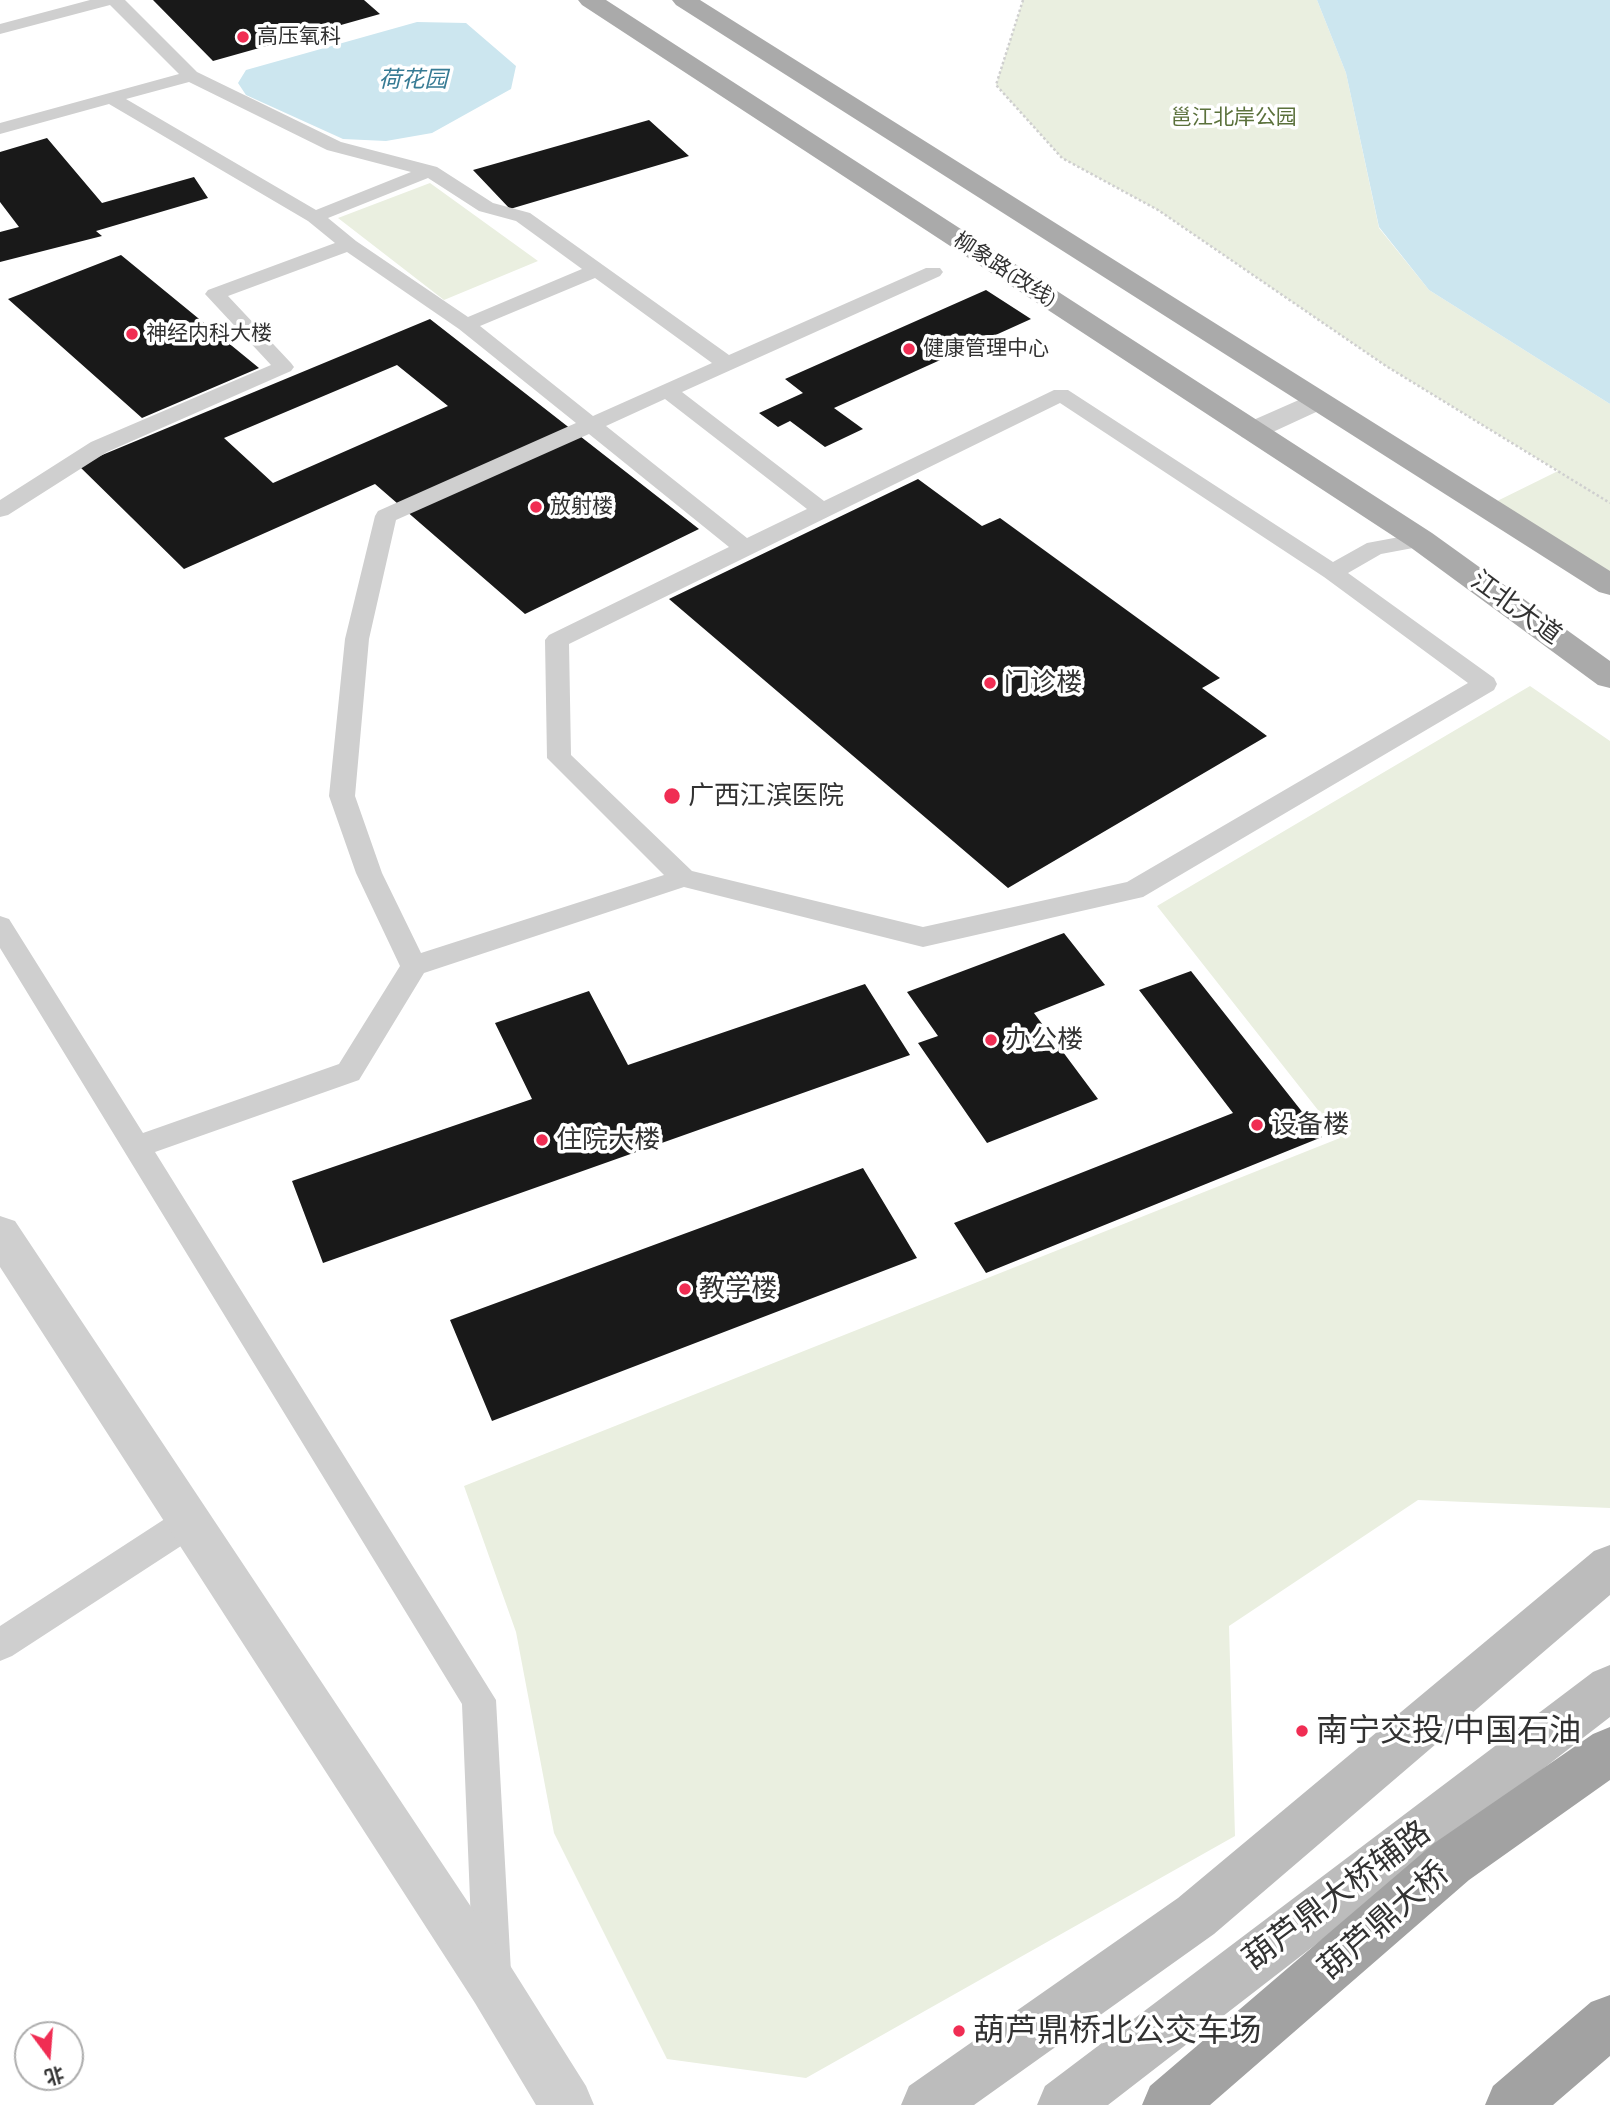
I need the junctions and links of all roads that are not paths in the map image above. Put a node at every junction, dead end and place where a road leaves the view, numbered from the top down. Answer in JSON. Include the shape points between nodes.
{"nodes":[{"id":1,"x":109,"y":0,"type":"edge"},
{"id":2,"x":116,"y":0,"type":"edge"},
{"id":3,"x":590,"y":0,"type":"edge"},
{"id":4,"x":684,"y":0,"type":"edge"},
{"id":5,"x":0,"y":29,"type":"edge"},
{"id":6,"x":191,"y":76,"type":"junction"},
{"id":7,"x":111,"y":98,"type":"junction"},
{"id":8,"x":0,"y":129,"type":"edge"},
{"id":9,"x":430,"y":171,"type":"junction"},
{"id":10,"x":315,"y":217,"type":"junction"},
{"id":11,"x":349,"y":245,"type":"junction"},
{"id":12,"x":596,"y":270,"type":"junction"},
{"id":13,"x":933,"y":272,"type":"dead end"},
{"id":14,"x":466,"y":325,"type":"junction"},
{"id":15,"x":726,"y":364,"type":"junction"},
{"id":16,"x":667,"y":391,"type":"junction"},
{"id":17,"x":1317,"y":401,"type":"junction"},
{"id":18,"x":592,"y":424,"type":"junction"},
{"id":19,"x":1252,"y":431,"type":"junction"},
{"id":20,"x":0,"y":510,"type":"edge"},
{"id":21,"x":822,"y":510,"type":"junction"},
{"id":22,"x":1421,"y":540,"type":"junction"},
{"id":23,"x":745,"y":548,"type":"junction"},
{"id":24,"x":1332,"y":572,"type":"junction"},
{"id":25,"x":1610,"y":585,"type":"edge"},
{"id":26,"x":1610,"y":677,"type":"edge"},
{"id":27,"x":683,"y":878,"type":"junction"},
{"id":28,"x":0,"y":926,"type":"edge"},
{"id":29,"x":414,"y":966,"type":"junction"},
{"id":30,"x":137,"y":1147,"type":"junction"},
{"id":31,"x":0,"y":1233,"type":"edge"},
{"id":32,"x":189,"y":1522,"type":"junction"},
{"id":33,"x":1610,"y":1566,"type":"edge"},
{"id":34,"x":0,"y":1644,"type":"edge"},
{"id":35,"x":1610,"y":1688,"type":"edge"},
{"id":36,"x":1610,"y":1751,"type":"edge"},
{"id":37,"x":493,"y":1985,"type":"junction"},
{"id":38,"x":1610,"y":2021,"type":"edge"},
{"id":39,"x":567,"y":2105,"type":"edge"},
{"id":40,"x":928,"y":2105,"type":"edge"},
{"id":41,"x":1064,"y":2105,"type":"edge"},
{"id":42,"x":1169,"y":2105,"type":"edge"},
{"id":43,"x":1512,"y":2105,"type":"edge"}],
"edges":[{"from":1,"to":5,"type":"lane"},
{"from":2,"to":6,"type":"lane"},
{"from":3,"to":19,"type":"main road","name":"柳象路(改线)"},
{"from":4,"to":17,"type":"main road"},
{"from":6,"to":7,"type":"lane"},
{"from":6,"to":9,"type":"lane","via":[[334,146]]},
{"from":7,"to":8,"type":"lane"},
{"from":7,"to":10,"type":"lane"},
{"from":9,"to":10,"type":"lane"},
{"from":9,"to":12,"type":"lane","via":[[486,206],[523,217]]},
{"from":10,"to":11,"type":"lane"},
{"from":11,"to":14,"type":"lane"},
{"from":11,"to":20,"type":"lane","via":[[215,294],[284,367],[99,447]]},
{"from":12,"to":14,"type":"lane"},
{"from":12,"to":15,"type":"lane"},
{"from":13,"to":15,"type":"lane"},
{"from":14,"to":18,"type":"lane"},
{"from":15,"to":16,"type":"lane"},
{"from":16,"to":18,"type":"lane"},
{"from":16,"to":21,"type":"lane"},
{"from":17,"to":19,"type":"street"},
{"from":17,"to":25,"type":"main road"},
{"from":18,"to":23,"type":"lane"},
{"from":18,"to":29,"type":"lane","via":[[386,516],[357,639],[342,796],[369,873]]},
{"from":19,"to":22,"type":"main road","name":"柳象路(改线)"},
{"from":21,"to":23,"type":"lane"},
{"from":21,"to":24,"type":"lane","via":[[1061,394]]},
{"from":22,"to":24,"type":"lane","via":[[1375,548]]},
{"from":22,"to":26,"type":"main road","name":"江北大道"},
{"from":23,"to":27,"type":"lane","via":[[557,640],[559,758]]},
{"from":24,"to":27,"type":"lane","via":[[1485,684],[1134,890],[923,937]]},
{"from":27,"to":29,"type":"lane"},
{"from":28,"to":30,"type":"lane"},
{"from":29,"to":30,"type":"lane","via":[[349,1072]]},
{"from":30,"to":37,"type":"lane","via":[[479,1700]]},
{"from":31,"to":32,"type":"street"},
{"from":32,"to":34,"type":"lane"},
{"from":32,"to":37,"type":"street"},
{"from":33,"to":40,"type":"main road","via":[[1196,1916]]},
{"from":35,"to":41,"type":"main road","name":"葫芦鼎大桥辅路"},
{"from":36,"to":42,"type":"highway","name":"葫芦鼎大桥","via":[[1451,1862]]},
{"from":37,"to":39,"type":"street"},
{"from":38,"to":43,"type":"highway"}]}
